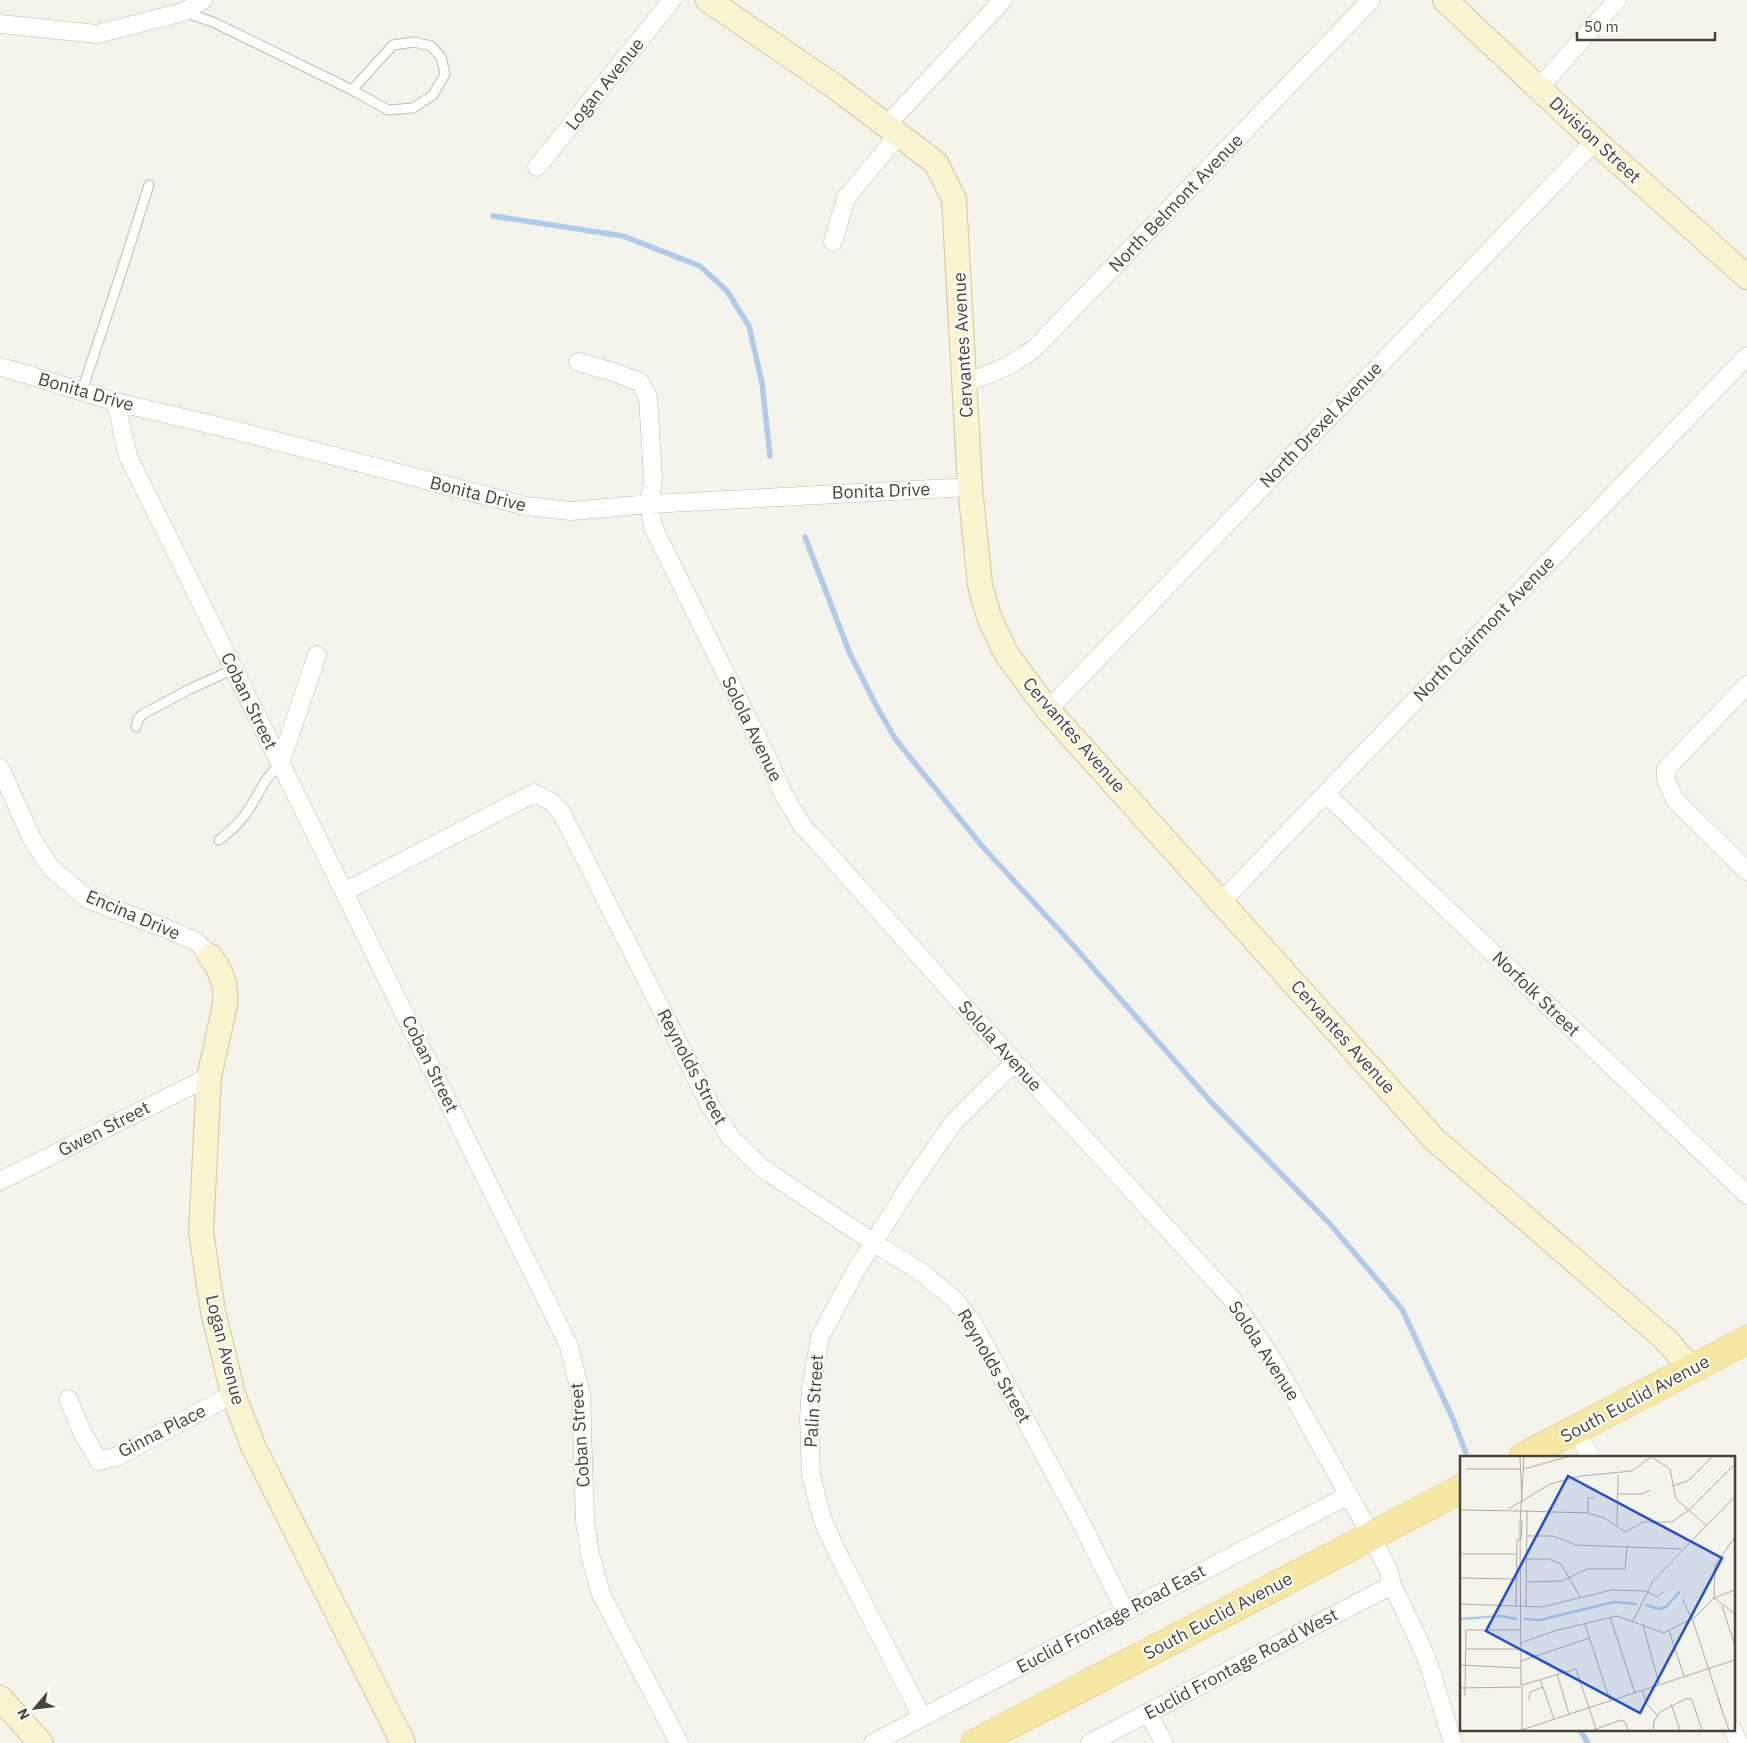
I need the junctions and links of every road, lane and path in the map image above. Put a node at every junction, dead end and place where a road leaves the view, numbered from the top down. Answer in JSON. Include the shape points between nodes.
{"nodes":[{"id":1,"x":203,"y":0,"type":"edge"},
{"id":2,"x":672,"y":0,"type":"edge"},
{"id":3,"x":708,"y":0,"type":"edge"},
{"id":4,"x":1003,"y":0,"type":"edge"},
{"id":5,"x":1371,"y":0,"type":"edge"},
{"id":6,"x":1445,"y":0,"type":"edge"},
{"id":7,"x":1617,"y":0,"type":"edge"},
{"id":8,"x":183,"y":12,"type":"junction"},
{"id":9,"x":0,"y":24,"type":"edge"},
{"id":10,"x":1539,"y":88,"type":"junction"},
{"id":11,"x":352,"y":90,"type":"junction"},
{"id":12,"x":893,"y":130,"type":"junction"},
{"id":13,"x":1595,"y":141,"type":"junction"},
{"id":14,"x":537,"y":167,"type":"dead end"},
{"id":15,"x":149,"y":185,"type":"dead end"},
{"id":16,"x":833,"y":242,"type":"dead end"},
{"id":17,"x":1747,"y":277,"type":"edge"},
{"id":18,"x":1747,"y":356,"type":"edge"},
{"id":19,"x":578,"y":362,"type":"dead end"},
{"id":20,"x":0,"y":367,"type":"edge"},
{"id":21,"x":964,"y":383,"type":"junction"},
{"id":22,"x":82,"y":391,"type":"junction"},
{"id":23,"x":116,"y":402,"type":"junction"},
{"id":24,"x":970,"y":487,"type":"junction"},
{"id":25,"x":650,"y":504,"type":"junction"},
{"id":26,"x":317,"y":655,"type":"dead end"},
{"id":27,"x":234,"y":669,"type":"junction"},
{"id":28,"x":1747,"y":685,"type":"edge"},
{"id":29,"x":1048,"y":710,"type":"junction"},
{"id":30,"x":136,"y":727,"type":"dead end"},
{"id":31,"x":280,"y":764,"type":"junction"},
{"id":32,"x":0,"y":768,"type":"edge"},
{"id":33,"x":1326,"y":794,"type":"junction"},
{"id":34,"x":219,"y":840,"type":"dead end"},
{"id":35,"x":1747,"y":871,"type":"edge"},
{"id":36,"x":344,"y":892,"type":"junction"},
{"id":37,"x":1221,"y":902,"type":"junction"},
{"id":38,"x":210,"y":956,"type":"joint"},
{"id":39,"x":1015,"y":1063,"type":"junction"},
{"id":40,"x":209,"y":1077,"type":"junction"},
{"id":41,"x":0,"y":1181,"type":"edge"},
{"id":42,"x":1747,"y":1195,"type":"edge"},
{"id":43,"x":874,"y":1243,"type":"junction"},
{"id":44,"x":1746,"y":1343,"type":"edge"},
{"id":45,"x":1692,"y":1370,"type":"junction"},
{"id":46,"x":232,"y":1394,"type":"junction"},
{"id":47,"x":68,"y":1399,"type":"dead end"},
{"id":48,"x":1576,"y":1430,"type":"junction"},
{"id":49,"x":1525,"y":1456,"type":"edge"},
{"id":50,"x":1589,"y":1456,"type":"edge"},
{"id":51,"x":1460,"y":1490,"type":"edge"},
{"id":52,"x":1349,"y":1495,"type":"junction"},
{"id":53,"x":1371,"y":1535,"type":"junction"},
{"id":54,"x":1392,"y":1585,"type":"junction"},
{"id":55,"x":1125,"y":1612,"type":"junction"},
{"id":56,"x":0,"y":1698,"type":"edge"},
{"id":57,"x":1148,"y":1713,"type":"junction"},
{"id":58,"x":922,"y":1717,"type":"junction"},
{"id":59,"x":1732,"y":1730,"type":"edge"},
{"id":60,"x":41,"y":1743,"type":"edge"},
{"id":61,"x":402,"y":1743,"type":"edge"},
{"id":62,"x":679,"y":1743,"type":"edge"},
{"id":63,"x":873,"y":1743,"type":"edge"},
{"id":64,"x":975,"y":1743,"type":"edge"},
{"id":65,"x":1090,"y":1743,"type":"edge"},
{"id":66,"x":1164,"y":1743,"type":"edge"},
{"id":67,"x":1454,"y":1743,"type":"edge"},
{"id":68,"x":1739,"y":1743,"type":"edge"}],
"edges":[{"from":1,"to":8,"type":"street"},
{"from":2,"to":14,"type":"street","name":"Logan Avenue"},
{"from":3,"to":12,"type":"street","name":"Cervantes Avenue"},
{"from":4,"to":12,"type":"street"},
{"from":5,"to":21,"type":"street","name":"North Belmont Avenue","via":[[1035,348],[1008,367]]},
{"from":6,"to":10,"type":"street","name":"Division Street"},
{"from":7,"to":10,"type":"street"},
{"from":8,"to":9,"type":"street","via":[[97,34]]},
{"from":8,"to":11,"type":"lane","via":[[213,22]]},
{"from":10,"to":13,"type":"street","name":"Division Street"},
{"from":11,"to":11,"type":"lane","via":[[388,110],[413,108],[433,95],[445,74],[441,58],[430,46],[414,42],[394,45]]},
{"from":12,"to":16,"type":"street","via":[[846,198]]},
{"from":12,"to":21,"type":"street","name":"Cervantes Avenue","via":[[936,163],[954,199]]},
{"from":13,"to":17,"type":"street","name":"Division Street"},
{"from":13,"to":29,"type":"street","name":"North Drexel Avenue"},
{"from":15,"to":22,"type":"lane"},
{"from":18,"to":33,"type":"street","name":"North Clairmont Avenue"},
{"from":19,"to":25,"type":"street","name":"Solola Avenue","via":[[640,382],[648,397],[653,478]]},
{"from":20,"to":22,"type":"street","name":"Bonita Drive"},
{"from":21,"to":24,"type":"street","name":"Cervantes Avenue"},
{"from":22,"to":23,"type":"street","name":"Bonita Drive"},
{"from":23,"to":25,"type":"street","name":"Bonita Drive","via":[[525,506],[571,511]]},
{"from":23,"to":27,"type":"street","name":"Coban Street","via":[[128,456]]},
{"from":24,"to":25,"type":"street","name":"Bonita Drive"},
{"from":24,"to":29,"type":"street","name":"Cervantes Avenue","via":[[980,585],[988,614],[1005,652]]},
{"from":25,"to":39,"type":"street","name":"Solola Avenue","via":[[653,527],[783,794],[804,828]]},
{"from":26,"to":31,"type":"street"},
{"from":27,"to":30,"type":"lane","via":[[143,714]]},
{"from":27,"to":31,"type":"street","name":"Coban Street"},
{"from":28,"to":35,"type":"street","via":[[1666,769],[1666,780],[1675,800]]},
{"from":29,"to":37,"type":"street","name":"Cervantes Avenue"},
{"from":31,"to":34,"type":"lane","via":[[263,783],[246,815]]},
{"from":31,"to":36,"type":"street","name":"Coban Street"},
{"from":32,"to":38,"type":"street","name":"Encina Drive","via":[[33,841],[52,869],[89,900],[197,942]]},
{"from":33,"to":37,"type":"street","name":"North Clairmont Avenue"},
{"from":33,"to":42,"type":"street","name":"Norfolk Street"},
{"from":36,"to":43,"type":"street","name":"Reynolds Street","via":[[534,794],[552,802],[562,814],[711,1107],[731,1138],[762,1168]]},
{"from":36,"to":62,"type":"street","name":"Coban Street","via":[[569,1346],[581,1395],[585,1522],[601,1594]]},
{"from":37,"to":45,"type":"street","name":"Cervantes Avenue","via":[[1435,1140],[1666,1339]]},
{"from":38,"to":40,"type":"street","name":"Logan Avenue","via":[[222,974],[226,995]]},
{"from":39,"to":43,"type":"street","name":"Palin Street","via":[[953,1123]]},
{"from":39,"to":52,"type":"street","name":"Solola Avenue","via":[[1232,1299],[1274,1362]]},
{"from":40,"to":41,"type":"street","name":"Gwen Street"},
{"from":40,"to":46,"type":"street","name":"Logan Avenue","via":[[201,1232],[213,1311]]},
{"from":43,"to":55,"type":"street","name":"Reynolds Street","via":[[921,1272],[954,1300],[974,1326],[1085,1530]]},
{"from":43,"to":58,"type":"street","name":"Palin Street","via":[[820,1337],[809,1417],[811,1474],[823,1521],[837,1552]]},
{"from":44,"to":45,"type":"main road","name":"South Euclid Avenue"},
{"from":45,"to":48,"type":"main road","name":"South Euclid Avenue"},
{"from":46,"to":47,"type":"street","name":"Ginna Place","via":[[118,1456],[98,1461]]},
{"from":46,"to":61,"type":"street","name":"Logan Avenue","via":[[253,1446]]},
{"from":48,"to":49,"type":"main road","name":"South Euclid Avenue"},
{"from":48,"to":50,"type":"street"},
{"from":51,"to":53,"type":"main road","name":"South Euclid Avenue"},
{"from":52,"to":53,"type":"street","name":"Solola Avenue"},
{"from":52,"to":55,"type":"street","name":"Euclid Frontage Road East"},
{"from":53,"to":54,"type":"street","name":"Solola Avenue"},
{"from":53,"to":64,"type":"main road","name":"South Euclid Avenue"},
{"from":54,"to":57,"type":"street","name":"Euclid Frontage Road West"},
{"from":54,"to":67,"type":"street","name":"Solola Avenue","via":[[1429,1666]]},
{"from":55,"to":58,"type":"street","name":"Euclid Frontage Road East"},
{"from":56,"to":60,"type":"street"},
{"from":57,"to":65,"type":"street","name":"Euclid Frontage Road West"},
{"from":57,"to":66,"type":"street"},
{"from":58,"to":63,"type":"street","name":"Euclid Frontage Road East"},
{"from":59,"to":68,"type":"street"}]}
